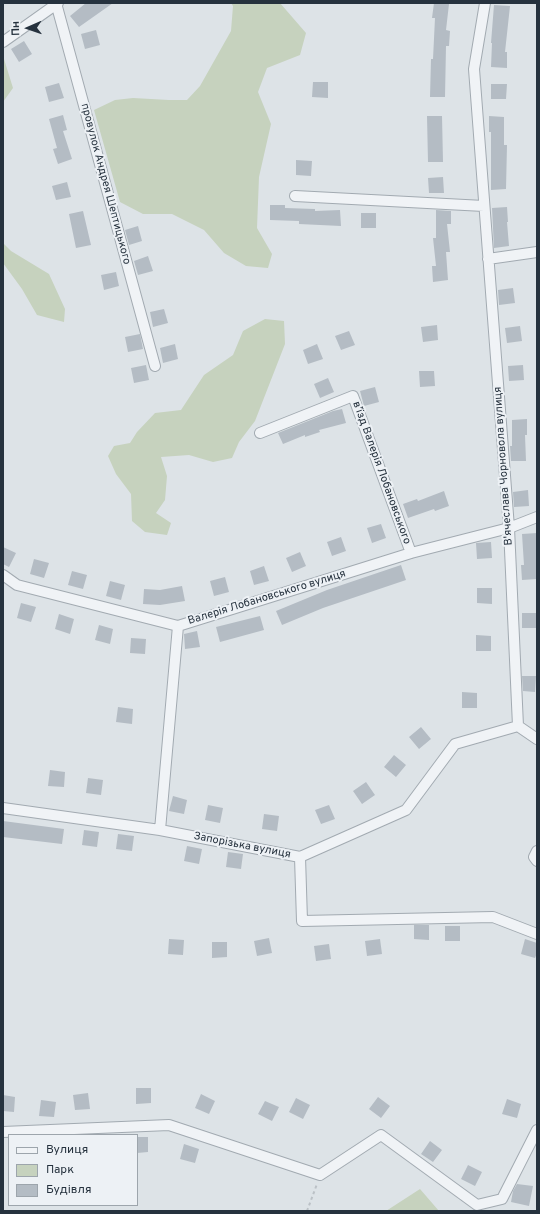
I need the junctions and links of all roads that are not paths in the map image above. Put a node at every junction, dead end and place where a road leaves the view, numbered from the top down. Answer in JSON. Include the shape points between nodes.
{"nodes":[{"id":1,"x":485,"y":3,"type":"edge"},
{"id":2,"x":57,"y":4,"type":"edge"},
{"id":3,"x":3,"y":42,"type":"edge"},
{"id":4,"x":295,"y":196,"type":"dead end"},
{"id":5,"x":484,"y":206,"type":"junction"},
{"id":6,"x":537,"y":252,"type":"edge"},
{"id":7,"x":488,"y":259,"type":"junction"},
{"id":8,"x":155,"y":366,"type":"dead end"},
{"id":9,"x":260,"y":433,"type":"dead end"},
{"id":10,"x":537,"y":517,"type":"edge"},
{"id":11,"x":509,"y":528,"type":"junction"},
{"id":12,"x":411,"y":553,"type":"junction"},
{"id":13,"x":3,"y":575,"type":"edge"},
{"id":14,"x":178,"y":626,"type":"junction"},
{"id":15,"x":518,"y":726,"type":"junction"},
{"id":16,"x":537,"y":739,"type":"edge"},
{"id":17,"x":3,"y":808,"type":"edge"},
{"id":18,"x":160,"y":830,"type":"junction"},
{"id":19,"x":537,"y":851,"type":"edge"},
{"id":20,"x":300,"y":857,"type":"junction"},
{"id":21,"x":537,"y":861,"type":"edge"},
{"id":22,"x":537,"y":934,"type":"edge"},
{"id":23,"x":537,"y":1130,"type":"edge"},
{"id":24,"x":3,"y":1132,"type":"edge"}],
"edges":[{"from":1,"to":5,"type":"street","name":"В'ячеслава Чорновола вулиця","via":[[474,69]]},
{"from":2,"to":3,"type":"street"},
{"from":2,"to":8,"type":"street","name":"провулок Андрея Шептицького"},
{"from":4,"to":5,"type":"street"},
{"from":5,"to":7,"type":"street","name":"В'ячеслава Чорновола вулиця"},
{"from":6,"to":7,"type":"street"},
{"from":7,"to":11,"type":"street","name":"В'ячеслава Чорновола вулиця"},
{"from":9,"to":12,"type":"street","name":"в’їзд Валерія Лобановського","via":[[352,396]]},
{"from":10,"to":11,"type":"street","name":"Валерія Лобановського вулиця"},
{"from":11,"to":12,"type":"street","name":"Валерія Лобановського вулиця"},
{"from":11,"to":15,"type":"street","name":"В'ячеслава Чорновола вулиця"},
{"from":12,"to":14,"type":"street","name":"Валерія Лобановського вулиця"},
{"from":13,"to":14,"type":"street","name":"Валерія Лобановського вулиця","via":[[17,585]]},
{"from":14,"to":18,"type":"street"},
{"from":15,"to":16,"type":"street"},
{"from":15,"to":20,"type":"street","via":[[455,744],[406,810]]},
{"from":17,"to":18,"type":"street","name":"Запорізька вулиця"},
{"from":18,"to":20,"type":"street","name":"Запорізька вулиця"},
{"from":19,"to":21,"type":"street","via":[[534,857]]},
{"from":20,"to":22,"type":"street","name":"Запорізька вулиця","via":[[302,921],[493,917]]},
{"from":23,"to":24,"type":"street","via":[[502,1199],[477,1205],[381,1135],[320,1176],[169,1125]]}]}
